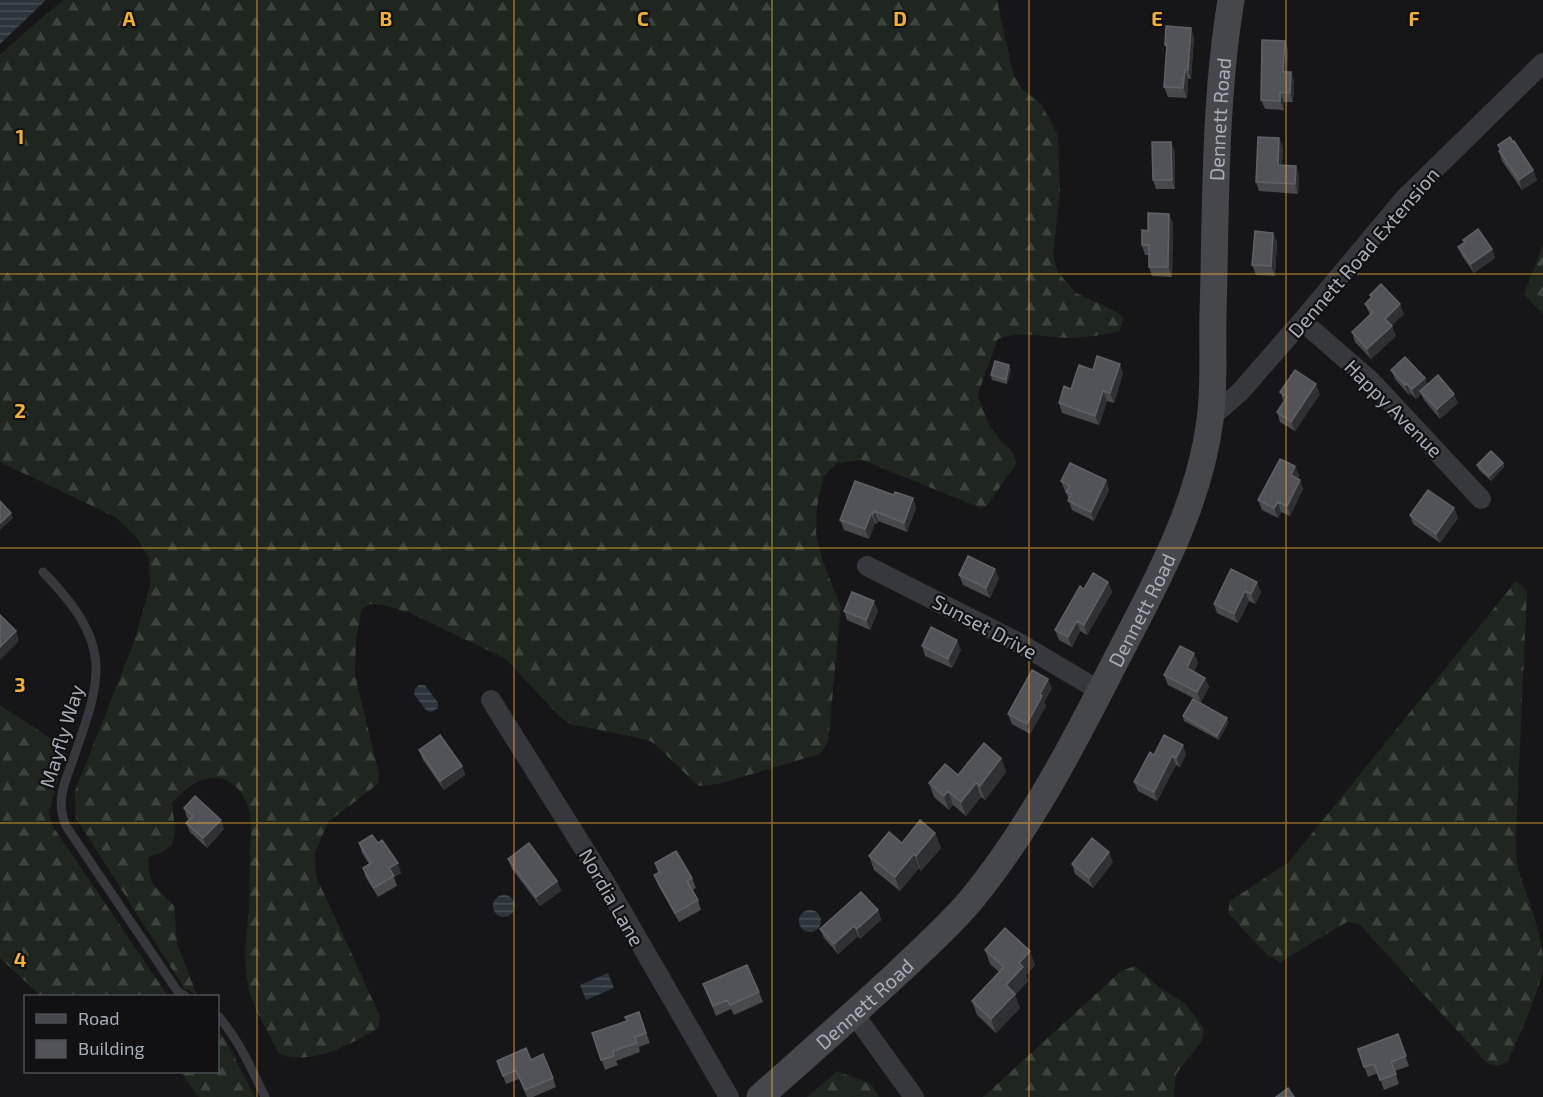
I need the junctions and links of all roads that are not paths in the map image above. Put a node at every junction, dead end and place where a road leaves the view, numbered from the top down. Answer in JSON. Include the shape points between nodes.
{"nodes":[{"id":1,"x":1231,"y":0,"type":"edge"},
{"id":2,"x":1543,"y":63,"type":"edge"},
{"id":3,"x":1302,"y":321,"type":"junction"},
{"id":4,"x":1210,"y":418,"type":"junction"},
{"id":5,"x":1481,"y":499,"type":"dead end"},
{"id":6,"x":867,"y":566,"type":"dead end"},
{"id":7,"x":43,"y":572,"type":"dead end"},
{"id":8,"x":1100,"y":691,"type":"junction"},
{"id":9,"x":491,"y":699,"type":"dead end"},
{"id":10,"x":183,"y":995,"type":"edge"},
{"id":11,"x":854,"y":1014,"type":"junction"},
{"id":12,"x":219,"y":1017,"type":"edge"},
{"id":13,"x":265,"y":1097,"type":"edge"},
{"id":14,"x":729,"y":1097,"type":"edge"},
{"id":15,"x":760,"y":1097,"type":"edge"},
{"id":16,"x":914,"y":1097,"type":"edge"}],
"edges":[{"from":1,"to":4,"type":"street","name":"Dennett Road","via":[[1219,99]]},
{"from":2,"to":3,"type":"street","name":"Dennett Road Extension","via":[[1405,198]]},
{"from":3,"to":4,"type":"street","name":"Dennett Road Extension","via":[[1240,392]]},
{"from":3,"to":5,"type":"street","name":"Happy Avenue","via":[[1371,381]]},
{"from":4,"to":8,"type":"street","name":"Dennett Road","via":[[1184,517],[1159,576]]},
{"from":6,"to":8,"type":"street","name":"Sunset Drive","via":[[1021,644]]},
{"from":7,"to":10,"type":"lane","name":"Mayfly Way","via":[[68,597],[87,627],[97,669],[91,706],[62,792],[62,816]]},
{"from":8,"to":11,"type":"street","name":"Dennett Road","via":[[1022,831],[992,872],[937,935]]},
{"from":9,"to":14,"type":"street","name":"Nordia Lane","via":[[603,879]]},
{"from":11,"to":15,"type":"street","name":"Dennett Road"},
{"from":11,"to":16,"type":"street"},
{"from":12,"to":13,"type":"lane","via":[[243,1051]]}]}
